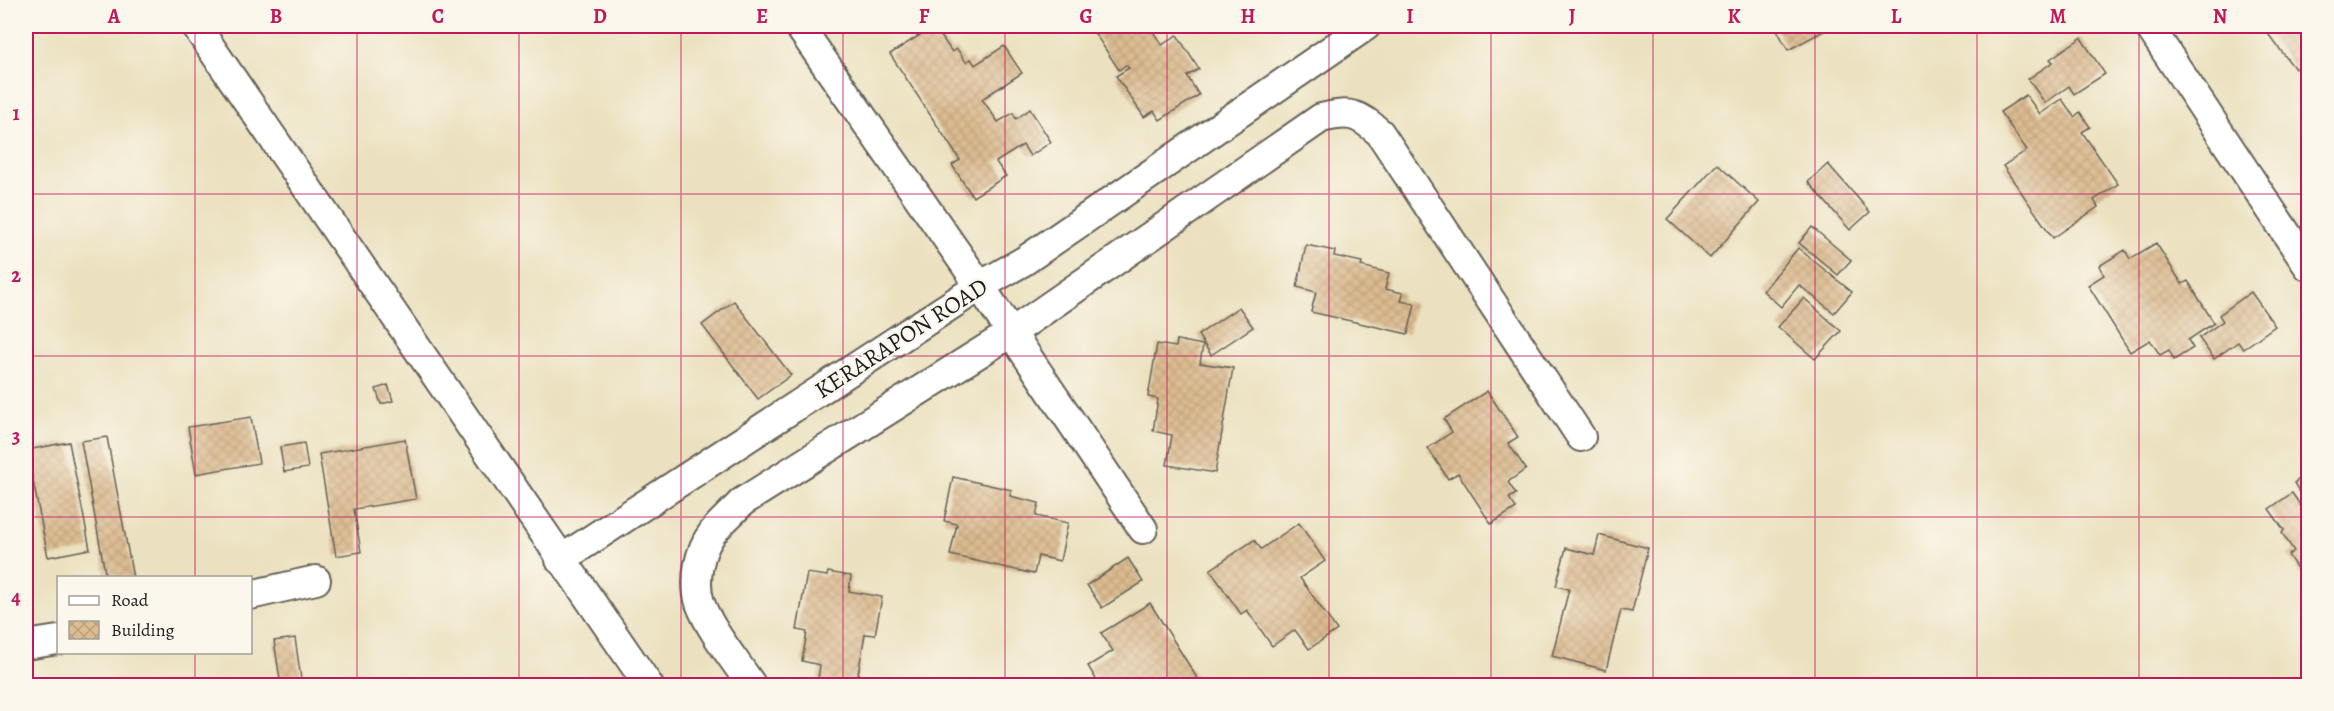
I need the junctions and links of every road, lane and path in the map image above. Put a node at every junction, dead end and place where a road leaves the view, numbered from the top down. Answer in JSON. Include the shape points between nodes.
{"nodes":[{"id":1,"x":196,"y":26,"type":"edge"},
{"id":2,"x":799,"y":26,"type":"edge"},
{"id":3,"x":1366,"y":26,"type":"edge"},
{"id":4,"x":2149,"y":26,"type":"edge"},
{"id":5,"x":2308,"y":266,"type":"edge"},
{"id":6,"x":980,"y":286,"type":"junction"},
{"id":7,"x":1011,"y":333,"type":"junction"},
{"id":8,"x":1581,"y":437,"type":"dead end"},
{"id":9,"x":1143,"y":529,"type":"dead end"},
{"id":10,"x":560,"y":560,"type":"junction"},
{"id":11,"x":316,"y":580,"type":"dead end"},
{"id":12,"x":252,"y":595,"type":"edge"},
{"id":13,"x":57,"y":640,"type":"edge"},
{"id":14,"x":26,"y":645,"type":"edge"},
{"id":15,"x":649,"y":686,"type":"edge"},
{"id":16,"x":752,"y":686,"type":"edge"}],
"edges":[{"from":1,"to":10,"type":"street"},
{"from":2,"to":6,"type":"street"},
{"from":3,"to":6,"type":"street","name":"KERARAPON ROAD","via":[[1023,261]]},
{"from":4,"to":5,"type":"street"},
{"from":6,"to":7,"type":"street"},
{"from":6,"to":10,"type":"street","name":"KERARAPON ROAD"},
{"from":7,"to":8,"type":"street","via":[[1321,118],[1342,112],[1362,117],[1380,133]]},
{"from":7,"to":9,"type":"street"},
{"from":7,"to":16,"type":"street","via":[[742,502],[712,533],[700,556],[700,601],[711,625]]},
{"from":10,"to":15,"type":"street"},
{"from":11,"to":12,"type":"street"},
{"from":13,"to":14,"type":"street"}]}
